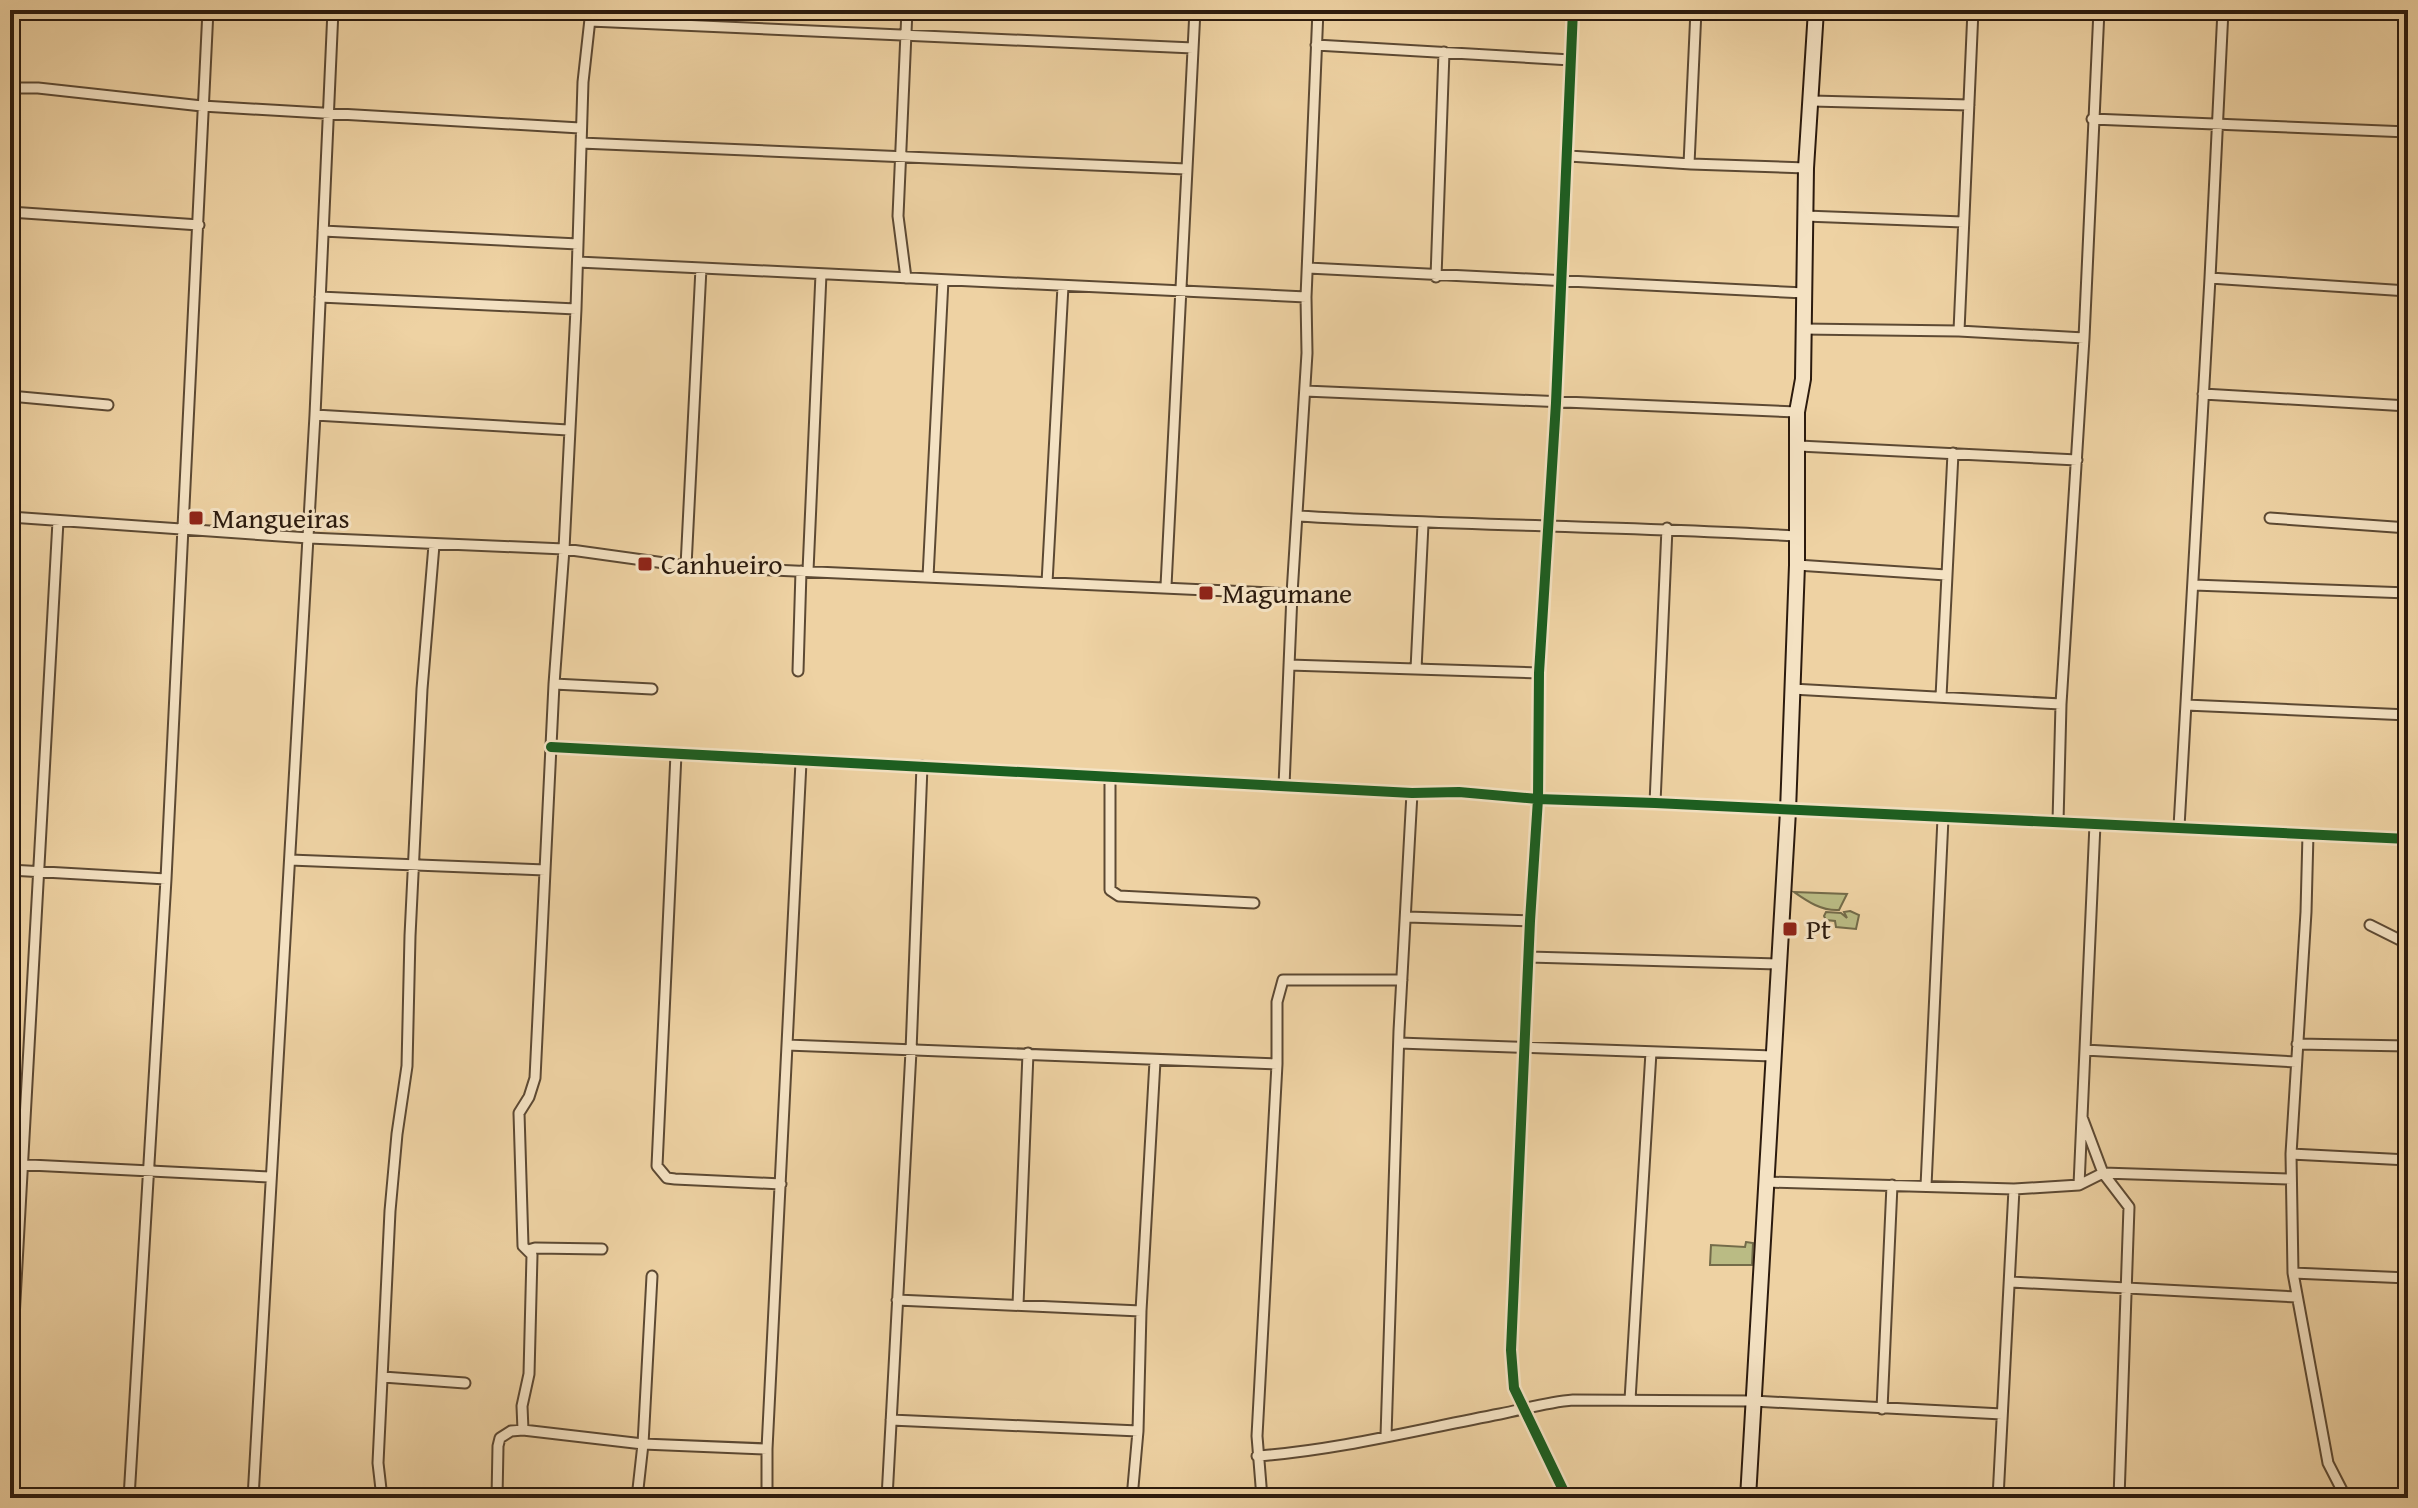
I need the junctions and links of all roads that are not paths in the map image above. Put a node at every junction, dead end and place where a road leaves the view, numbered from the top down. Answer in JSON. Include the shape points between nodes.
{"nodes":[{"id":1,"x":208,"y":10,"type":"edge"},
{"id":2,"x":333,"y":10,"type":"edge"},
{"id":3,"x":907,"y":10,"type":"edge"},
{"id":4,"x":1195,"y":10,"type":"edge"},
{"id":5,"x":1318,"y":10,"type":"edge"},
{"id":6,"x":1573,"y":10,"type":"edge"},
{"id":7,"x":1696,"y":10,"type":"edge"},
{"id":8,"x":1816,"y":10,"type":"edge"},
{"id":9,"x":1973,"y":10,"type":"edge"},
{"id":10,"x":2099,"y":10,"type":"edge"},
{"id":11,"x":2223,"y":10,"type":"edge"},
{"id":12,"x":2344,"y":10,"type":"edge"},
{"id":13,"x":2408,"y":13,"type":"edge"},
{"id":14,"x":590,"y":15,"type":"edge"},
{"id":15,"x":906,"y":36,"type":"junction"},
{"id":16,"x":1316,"y":45,"type":"junction"},
{"id":17,"x":1193,"y":48,"type":"junction"},
{"id":18,"x":1444,"y":52,"type":"junction"},
{"id":19,"x":1571,"y":60,"type":"junction"},
{"id":20,"x":10,"y":88,"type":"edge"},
{"id":21,"x":1812,"y":101,"type":"junction"},
{"id":22,"x":1969,"y":105,"type":"junction"},
{"id":23,"x":202,"y":106,"type":"junction"},
{"id":24,"x":327,"y":115,"type":"junction"},
{"id":25,"x":2092,"y":119,"type":"junction"},
{"id":26,"x":2218,"y":124,"type":"junction"},
{"id":27,"x":580,"y":128,"type":"junction"},
{"id":28,"x":2408,"y":132,"type":"edge"},
{"id":29,"x":581,"y":143,"type":"junction"},
{"id":30,"x":901,"y":156,"type":"junction"},
{"id":31,"x":1569,"y":156,"type":"junction"},
{"id":32,"x":1689,"y":164,"type":"junction"},
{"id":33,"x":1806,"y":168,"type":"junction"},
{"id":34,"x":1186,"y":169,"type":"junction"},
{"id":35,"x":10,"y":212,"type":"edge"},
{"id":36,"x":1805,"y":216,"type":"junction"},
{"id":37,"x":1963,"y":222,"type":"junction"},
{"id":38,"x":199,"y":225,"type":"junction"},
{"id":39,"x":323,"y":231,"type":"junction"},
{"id":40,"x":578,"y":244,"type":"junction"},
{"id":41,"x":578,"y":262,"type":"junction"},
{"id":42,"x":701,"y":268,"type":"junction"},
{"id":43,"x":1308,"y":268,"type":"junction"},
{"id":44,"x":821,"y":274,"type":"junction"},
{"id":45,"x":1436,"y":277,"type":"junction"},
{"id":46,"x":906,"y":278,"type":"junction"},
{"id":47,"x":2210,"y":278,"type":"junction"},
{"id":48,"x":943,"y":280,"type":"junction"},
{"id":49,"x":1561,"y":281,"type":"junction"},
{"id":50,"x":1063,"y":286,"type":"junction"},
{"id":51,"x":1181,"y":291,"type":"junction"},
{"id":52,"x":2408,"y":291,"type":"edge"},
{"id":53,"x":1805,"y":293,"type":"junction"},
{"id":54,"x":320,"y":297,"type":"junction"},
{"id":55,"x":1306,"y":297,"type":"junction"},
{"id":56,"x":576,"y":309,"type":"junction"},
{"id":57,"x":1802,"y":329,"type":"junction"},
{"id":58,"x":1959,"y":331,"type":"junction"},
{"id":59,"x":2084,"y":338,"type":"junction"},
{"id":60,"x":1305,"y":391,"type":"junction"},
{"id":61,"x":2203,"y":394,"type":"junction"},
{"id":62,"x":10,"y":396,"type":"edge"},
{"id":63,"x":1556,"y":403,"type":"junction"},
{"id":64,"x":108,"y":405,"type":"dead end"},
{"id":65,"x":2408,"y":406,"type":"edge"},
{"id":66,"x":1797,"y":412,"type":"junction"},
{"id":67,"x":315,"y":415,"type":"junction"},
{"id":68,"x":568,"y":430,"type":"junction"},
{"id":69,"x":1799,"y":446,"type":"junction"},
{"id":70,"x":1953,"y":453,"type":"junction"},
{"id":71,"x":2077,"y":460,"type":"junction"},
{"id":72,"x":1298,"y":516,"type":"junction"},
{"id":73,"x":10,"y":517,"type":"edge"},
{"id":74,"x":2270,"y":518,"type":"dead end"},
{"id":75,"x":58,"y":521,"type":"junction"},
{"id":76,"x":1423,"y":524,"type":"junction"},
{"id":77,"x":183,"y":527,"type":"junction"},
{"id":78,"x":1548,"y":527,"type":"junction"},
{"id":79,"x":1667,"y":528,"type":"junction"},
{"id":80,"x":2408,"y":528,"type":"edge"},
{"id":81,"x":1796,"y":536,"type":"junction"},
{"id":82,"x":309,"y":538,"type":"junction"},
{"id":83,"x":434,"y":545,"type":"junction"},
{"id":84,"x":564,"y":549,"type":"junction"},
{"id":85,"x":1797,"y":565,"type":"junction"},
{"id":86,"x":686,"y":566,"type":"junction"},
{"id":87,"x":804,"y":571,"type":"junction"},
{"id":88,"x":1946,"y":575,"type":"junction"},
{"id":89,"x":928,"y":577,"type":"junction"},
{"id":90,"x":1047,"y":583,"type":"junction"},
{"id":91,"x":2194,"y":585,"type":"junction"},
{"id":92,"x":1166,"y":586,"type":"junction"},
{"id":93,"x":2408,"y":593,"type":"edge"},
{"id":94,"x":1292,"y":594,"type":"junction"},
{"id":95,"x":1289,"y":665,"type":"junction"},
{"id":96,"x":1416,"y":669,"type":"junction"},
{"id":97,"x":798,"y":671,"type":"dead end"},
{"id":98,"x":1539,"y":673,"type":"junction"},
{"id":99,"x":554,"y":684,"type":"junction"},
{"id":100,"x":652,"y":689,"type":"dead end"},
{"id":101,"x":1792,"y":689,"type":"junction"},
{"id":102,"x":1941,"y":697,"type":"junction"},
{"id":103,"x":2061,"y":704,"type":"junction"},
{"id":104,"x":2186,"y":705,"type":"junction"},
{"id":105,"x":2408,"y":715,"type":"edge"},
{"id":106,"x":551,"y":747,"type":"junction"},
{"id":107,"x":676,"y":754,"type":"junction"},
{"id":108,"x":801,"y":762,"type":"junction"},
{"id":109,"x":922,"y":766,"type":"junction"},
{"id":110,"x":1110,"y":777,"type":"junction"},
{"id":111,"x":1284,"y":786,"type":"junction"},
{"id":112,"x":1412,"y":793,"type":"junction"},
{"id":113,"x":1538,"y":799,"type":"junction"},
{"id":114,"x":1655,"y":803,"type":"junction"},
{"id":115,"x":1788,"y":811,"type":"junction"},
{"id":116,"x":1943,"y":818,"type":"junction"},
{"id":117,"x":2058,"y":822,"type":"junction"},
{"id":118,"x":2095,"y":824,"type":"junction"},
{"id":119,"x":2179,"y":827,"type":"junction"},
{"id":120,"x":2308,"y":834,"type":"junction"},
{"id":121,"x":2408,"y":839,"type":"edge"},
{"id":122,"x":290,"y":860,"type":"junction"},
{"id":123,"x":413,"y":866,"type":"junction"},
{"id":124,"x":10,"y":870,"type":"edge"},
{"id":125,"x":545,"y":870,"type":"junction"},
{"id":126,"x":38,"y":872,"type":"junction"},
{"id":127,"x":166,"y":879,"type":"junction"},
{"id":128,"x":1254,"y":903,"type":"dead end"},
{"id":129,"x":1407,"y":917,"type":"junction"},
{"id":130,"x":1530,"y":921,"type":"junction"},
{"id":131,"x":2370,"y":925,"type":"dead end"},
{"id":132,"x":2408,"y":944,"type":"edge"},
{"id":133,"x":1529,"y":957,"type":"junction"},
{"id":134,"x":1778,"y":964,"type":"junction"},
{"id":135,"x":1402,"y":980,"type":"junction"},
{"id":136,"x":1399,"y":1043,"type":"junction"},
{"id":137,"x":2297,"y":1044,"type":"junction"},
{"id":138,"x":787,"y":1045,"type":"junction"},
{"id":139,"x":2408,"y":1046,"type":"edge"},
{"id":140,"x":1524,"y":1049,"type":"junction"},
{"id":141,"x":2085,"y":1050,"type":"junction"},
{"id":142,"x":911,"y":1051,"type":"junction"},
{"id":143,"x":1651,"y":1052,"type":"junction"},
{"id":144,"x":1028,"y":1053,"type":"junction"},
{"id":145,"x":1773,"y":1056,"type":"junction"},
{"id":146,"x":1155,"y":1061,"type":"junction"},
{"id":147,"x":2296,"y":1062,"type":"junction"},
{"id":148,"x":1277,"y":1064,"type":"junction"},
{"id":149,"x":2082,"y":1117,"type":"junction"},
{"id":150,"x":2291,"y":1154,"type":"junction"},
{"id":151,"x":2408,"y":1160,"type":"edge"},
{"id":152,"x":16,"y":1164,"type":"edge"},
{"id":153,"x":149,"y":1170,"type":"junction"},
{"id":154,"x":2103,"y":1173,"type":"junction"},
{"id":155,"x":269,"y":1177,"type":"junction"},
{"id":156,"x":2291,"y":1179,"type":"junction"},
{"id":157,"x":1766,"y":1182,"type":"junction"},
{"id":158,"x":781,"y":1184,"type":"junction"},
{"id":159,"x":1892,"y":1185,"type":"junction"},
{"id":160,"x":2079,"y":1185,"type":"junction"},
{"id":161,"x":1926,"y":1186,"type":"junction"},
{"id":162,"x":2014,"y":1189,"type":"junction"},
{"id":163,"x":602,"y":1249,"type":"dead end"},
{"id":164,"x":528,"y":1250,"type":"junction"},
{"id":165,"x":2293,"y":1273,"type":"junction"},
{"id":166,"x":652,"y":1276,"type":"dead end"},
{"id":167,"x":2408,"y":1278,"type":"edge"},
{"id":168,"x":2011,"y":1282,"type":"junction"},
{"id":169,"x":2126,"y":1289,"type":"junction"},
{"id":170,"x":2297,"y":1297,"type":"junction"},
{"id":171,"x":897,"y":1300,"type":"junction"},
{"id":172,"x":1018,"y":1305,"type":"junction"},
{"id":173,"x":1141,"y":1311,"type":"junction"},
{"id":174,"x":383,"y":1377,"type":"junction"},
{"id":175,"x":465,"y":1383,"type":"dead end"},
{"id":176,"x":10,"y":1391,"type":"edge"},
{"id":177,"x":1630,"y":1400,"type":"junction"},
{"id":178,"x":1753,"y":1401,"type":"junction"},
{"id":179,"x":1882,"y":1409,"type":"junction"},
{"id":180,"x":1522,"y":1410,"type":"junction"},
{"id":181,"x":2002,"y":1414,"type":"junction"},
{"id":182,"x":891,"y":1420,"type":"junction"},
{"id":183,"x":523,"y":1430,"type":"junction"},
{"id":184,"x":1138,"y":1431,"type":"junction"},
{"id":185,"x":1386,"y":1436,"type":"junction"},
{"id":186,"x":643,"y":1444,"type":"junction"},
{"id":187,"x":767,"y":1449,"type":"junction"},
{"id":188,"x":1257,"y":1456,"type":"junction"},
{"id":189,"x":129,"y":1498,"type":"edge"},
{"id":190,"x":253,"y":1498,"type":"edge"},
{"id":191,"x":382,"y":1498,"type":"edge"},
{"id":192,"x":497,"y":1498,"type":"edge"},
{"id":193,"x":637,"y":1498,"type":"edge"},
{"id":194,"x":767,"y":1498,"type":"edge"},
{"id":195,"x":887,"y":1498,"type":"edge"},
{"id":196,"x":1132,"y":1498,"type":"edge"},
{"id":197,"x":1262,"y":1498,"type":"edge"},
{"id":198,"x":1567,"y":1498,"type":"edge"},
{"id":199,"x":1748,"y":1498,"type":"edge"},
{"id":200,"x":1998,"y":1498,"type":"edge"},
{"id":201,"x":2119,"y":1498,"type":"edge"},
{"id":202,"x":2346,"y":1498,"type":"edge"}],
"edges":[{"from":1,"to":23,"type":"street"},
{"from":2,"to":24,"type":"street"},
{"from":3,"to":15,"type":"street"},
{"from":4,"to":17,"type":"street"},
{"from":5,"to":16,"type":"street"},
{"from":6,"to":19,"type":"street"},
{"from":7,"to":32,"type":"street"},
{"from":8,"to":21,"type":"street"},
{"from":9,"to":22,"type":"street"},
{"from":10,"to":25,"type":"street"},
{"from":11,"to":26,"type":"street"},
{"from":12,"to":13,"type":"street"},
{"from":14,"to":15,"type":"street"},
{"from":14,"to":27,"type":"street"},
{"from":15,"to":17,"type":"street"},
{"from":15,"to":30,"type":"street"},
{"from":16,"to":18,"type":"street"},
{"from":16,"to":43,"type":"street"},
{"from":17,"to":34,"type":"street"},
{"from":18,"to":19,"type":"street"},
{"from":18,"to":45,"type":"street"},
{"from":19,"to":31,"type":"street"},
{"from":20,"to":23,"type":"street"},
{"from":21,"to":22,"type":"street"},
{"from":21,"to":33,"type":"street"},
{"from":22,"to":37,"type":"street"},
{"from":23,"to":24,"type":"street"},
{"from":23,"to":38,"type":"street"},
{"from":24,"to":27,"type":"street"},
{"from":24,"to":39,"type":"street"},
{"from":25,"to":26,"type":"street"},
{"from":25,"to":59,"type":"street"},
{"from":26,"to":28,"type":"street"},
{"from":26,"to":47,"type":"street"},
{"from":27,"to":29,"type":"street"},
{"from":29,"to":30,"type":"street"},
{"from":29,"to":40,"type":"street"},
{"from":30,"to":34,"type":"street"},
{"from":30,"to":46,"type":"street","via":[[898,216]]},
{"from":31,"to":32,"type":"street"},
{"from":31,"to":49,"type":"street"},
{"from":32,"to":33,"type":"street"},
{"from":33,"to":36,"type":"street"},
{"from":34,"to":51,"type":"street"},
{"from":35,"to":38,"type":"street"},
{"from":36,"to":37,"type":"street"},
{"from":36,"to":53,"type":"street"},
{"from":37,"to":58,"type":"street"},
{"from":38,"to":77,"type":"street"},
{"from":39,"to":40,"type":"street"},
{"from":39,"to":54,"type":"street"},
{"from":40,"to":41,"type":"street"},
{"from":41,"to":42,"type":"street"},
{"from":41,"to":56,"type":"street"},
{"from":42,"to":44,"type":"street"},
{"from":42,"to":86,"type":"street"},
{"from":43,"to":45,"type":"street"},
{"from":43,"to":55,"type":"street"},
{"from":44,"to":46,"type":"street"},
{"from":44,"to":87,"type":"street"},
{"from":45,"to":49,"type":"street"},
{"from":46,"to":48,"type":"street"},
{"from":47,"to":52,"type":"street"},
{"from":47,"to":61,"type":"street"},
{"from":48,"to":50,"type":"street"},
{"from":48,"to":89,"type":"street"},
{"from":49,"to":53,"type":"street"},
{"from":49,"to":63,"type":"street"},
{"from":50,"to":51,"type":"street"},
{"from":50,"to":90,"type":"street"},
{"from":51,"to":55,"type":"street"},
{"from":51,"to":92,"type":"street"},
{"from":53,"to":57,"type":"street"},
{"from":54,"to":56,"type":"street"},
{"from":54,"to":67,"type":"street"},
{"from":55,"to":60,"type":"street"},
{"from":56,"to":68,"type":"street"},
{"from":57,"to":58,"type":"street"},
{"from":57,"to":66,"type":"street","via":[[1803,379]]},
{"from":58,"to":59,"type":"street"},
{"from":59,"to":71,"type":"street"},
{"from":60,"to":63,"type":"street"},
{"from":60,"to":72,"type":"street"},
{"from":61,"to":65,"type":"street"},
{"from":61,"to":91,"type":"street"},
{"from":62,"to":64,"type":"street"},
{"from":63,"to":66,"type":"street"},
{"from":63,"to":78,"type":"street"},
{"from":66,"to":69,"type":"street"},
{"from":67,"to":68,"type":"street"},
{"from":67,"to":82,"type":"street"},
{"from":68,"to":84,"type":"street"},
{"from":69,"to":70,"type":"street"},
{"from":69,"to":81,"type":"street"},
{"from":70,"to":71,"type":"street"},
{"from":70,"to":88,"type":"street"},
{"from":71,"to":103,"type":"street"},
{"from":72,"to":76,"type":"street"},
{"from":72,"to":94,"type":"street"},
{"from":73,"to":75,"type":"street"},
{"from":74,"to":80,"type":"street"},
{"from":75,"to":77,"type":"street"},
{"from":75,"to":126,"type":"street"},
{"from":76,"to":78,"type":"street"},
{"from":76,"to":96,"type":"street"},
{"from":77,"to":82,"type":"street"},
{"from":77,"to":127,"type":"street"},
{"from":78,"to":79,"type":"street"},
{"from":78,"to":98,"type":"street"},
{"from":79,"to":81,"type":"street"},
{"from":79,"to":114,"type":"street"},
{"from":81,"to":85,"type":"street"},
{"from":82,"to":83,"type":"street"},
{"from":82,"to":122,"type":"street"},
{"from":83,"to":84,"type":"street"},
{"from":83,"to":123,"type":"street"},
{"from":84,"to":86,"type":"street"},
{"from":84,"to":99,"type":"street"},
{"from":85,"to":88,"type":"street"},
{"from":85,"to":101,"type":"street"},
{"from":86,"to":87,"type":"street"},
{"from":87,"to":89,"type":"street"},
{"from":87,"to":97,"type":"street"},
{"from":88,"to":102,"type":"street"},
{"from":89,"to":90,"type":"street"},
{"from":90,"to":92,"type":"street"},
{"from":91,"to":93,"type":"street"},
{"from":91,"to":104,"type":"street"},
{"from":92,"to":94,"type":"street"},
{"from":94,"to":95,"type":"street"},
{"from":95,"to":96,"type":"street"},
{"from":95,"to":111,"type":"street"},
{"from":96,"to":98,"type":"street"},
{"from":98,"to":113,"type":"street"},
{"from":99,"to":100,"type":"street"},
{"from":99,"to":106,"type":"street"},
{"from":101,"to":102,"type":"street"},
{"from":101,"to":115,"type":"street"},
{"from":102,"to":103,"type":"street"},
{"from":103,"to":117,"type":"street"},
{"from":104,"to":105,"type":"street"},
{"from":104,"to":119,"type":"street"},
{"from":106,"to":107,"type":"street"},
{"from":106,"to":125,"type":"street"},
{"from":107,"to":108,"type":"street"},
{"from":107,"to":158,"type":"street","via":[[657,1166],[667,1178]]},
{"from":108,"to":109,"type":"street"},
{"from":108,"to":138,"type":"street"},
{"from":109,"to":110,"type":"street"},
{"from":109,"to":142,"type":"street"},
{"from":110,"to":111,"type":"street"},
{"from":110,"to":128,"type":"street","via":[[1110,890],[1119,896]]},
{"from":111,"to":112,"type":"street"},
{"from":112,"to":113,"type":"street"},
{"from":112,"to":129,"type":"street"},
{"from":113,"to":114,"type":"street"},
{"from":113,"to":130,"type":"street"},
{"from":114,"to":115,"type":"street"},
{"from":115,"to":116,"type":"street"},
{"from":115,"to":134,"type":"street"},
{"from":116,"to":117,"type":"street"},
{"from":116,"to":161,"type":"street"},
{"from":117,"to":118,"type":"street"},
{"from":118,"to":119,"type":"street"},
{"from":118,"to":141,"type":"street"},
{"from":119,"to":120,"type":"street"},
{"from":120,"to":121,"type":"street"},
{"from":120,"to":137,"type":"street"},
{"from":122,"to":123,"type":"street"},
{"from":122,"to":155,"type":"street"},
{"from":123,"to":125,"type":"street"},
{"from":123,"to":174,"type":"street","via":[[407,1066],[390,1211]]},
{"from":124,"to":126,"type":"street"},
{"from":125,"to":164,"type":"street","via":[[535,1078],[519,1113],[523,1246]]},
{"from":126,"to":127,"type":"street"},
{"from":126,"to":152,"type":"street"},
{"from":127,"to":153,"type":"street"},
{"from":129,"to":130,"type":"street"},
{"from":129,"to":135,"type":"street"},
{"from":130,"to":133,"type":"street"},
{"from":131,"to":132,"type":"street"},
{"from":133,"to":134,"type":"street"},
{"from":133,"to":140,"type":"street"},
{"from":134,"to":145,"type":"street"},
{"from":135,"to":136,"type":"street"},
{"from":135,"to":148,"type":"street","via":[[1283,980],[1277,1002]]},
{"from":136,"to":140,"type":"street"},
{"from":136,"to":185,"type":"street"},
{"from":137,"to":139,"type":"street"},
{"from":137,"to":147,"type":"street"},
{"from":138,"to":142,"type":"street"},
{"from":138,"to":158,"type":"street"},
{"from":140,"to":143,"type":"street"},
{"from":140,"to":180,"type":"street","via":[[1511,1350]]},
{"from":141,"to":147,"type":"street"},
{"from":141,"to":149,"type":"street"},
{"from":142,"to":144,"type":"street"},
{"from":142,"to":171,"type":"street"},
{"from":143,"to":145,"type":"street"},
{"from":143,"to":177,"type":"street"},
{"from":144,"to":146,"type":"street"},
{"from":144,"to":172,"type":"street"},
{"from":145,"to":157,"type":"street"},
{"from":146,"to":148,"type":"street"},
{"from":146,"to":173,"type":"street"},
{"from":147,"to":150,"type":"street"},
{"from":148,"to":188,"type":"street"},
{"from":149,"to":154,"type":"street"},
{"from":149,"to":160,"type":"street"},
{"from":150,"to":151,"type":"street"},
{"from":150,"to":156,"type":"street"},
{"from":152,"to":153,"type":"street"},
{"from":152,"to":176,"type":"street"},
{"from":153,"to":155,"type":"street"},
{"from":153,"to":189,"type":"street"},
{"from":154,"to":156,"type":"street"},
{"from":154,"to":160,"type":"street"},
{"from":154,"to":169,"type":"street","via":[[2129,1207]]},
{"from":155,"to":190,"type":"street"},
{"from":156,"to":165,"type":"street"},
{"from":157,"to":159,"type":"street"},
{"from":157,"to":178,"type":"street"},
{"from":158,"to":187,"type":"street"},
{"from":159,"to":161,"type":"street"},
{"from":159,"to":179,"type":"street"},
{"from":160,"to":162,"type":"street"},
{"from":161,"to":162,"type":"street"},
{"from":162,"to":168,"type":"street"},
{"from":163,"to":164,"type":"street"},
{"from":164,"to":183,"type":"street","via":[[532,1317]]},
{"from":165,"to":167,"type":"street"},
{"from":165,"to":170,"type":"street"},
{"from":166,"to":186,"type":"street"},
{"from":168,"to":169,"type":"street"},
{"from":168,"to":181,"type":"street"},
{"from":169,"to":170,"type":"street"},
{"from":169,"to":201,"type":"street"},
{"from":170,"to":202,"type":"street","via":[[2328,1463]]},
{"from":171,"to":172,"type":"street"},
{"from":171,"to":182,"type":"street"},
{"from":172,"to":173,"type":"street"},
{"from":173,"to":184,"type":"street"},
{"from":174,"to":175,"type":"street"},
{"from":174,"to":191,"type":"street","via":[[378,1463]]},
{"from":177,"to":178,"type":"street"},
{"from":177,"to":180,"type":"street","via":[[1548,1402]]},
{"from":178,"to":179,"type":"street"},
{"from":178,"to":199,"type":"street"},
{"from":179,"to":181,"type":"street"},
{"from":180,"to":185,"type":"street"},
{"from":180,"to":198,"type":"street"},
{"from":181,"to":200,"type":"street"},
{"from":182,"to":184,"type":"street"},
{"from":182,"to":195,"type":"street"},
{"from":183,"to":186,"type":"street"},
{"from":183,"to":192,"type":"street","via":[[500,1438]]},
{"from":184,"to":196,"type":"street"},
{"from":185,"to":188,"type":"street"},
{"from":186,"to":187,"type":"street"},
{"from":186,"to":193,"type":"street"},
{"from":187,"to":194,"type":"street"},
{"from":188,"to":197,"type":"street"}]}
